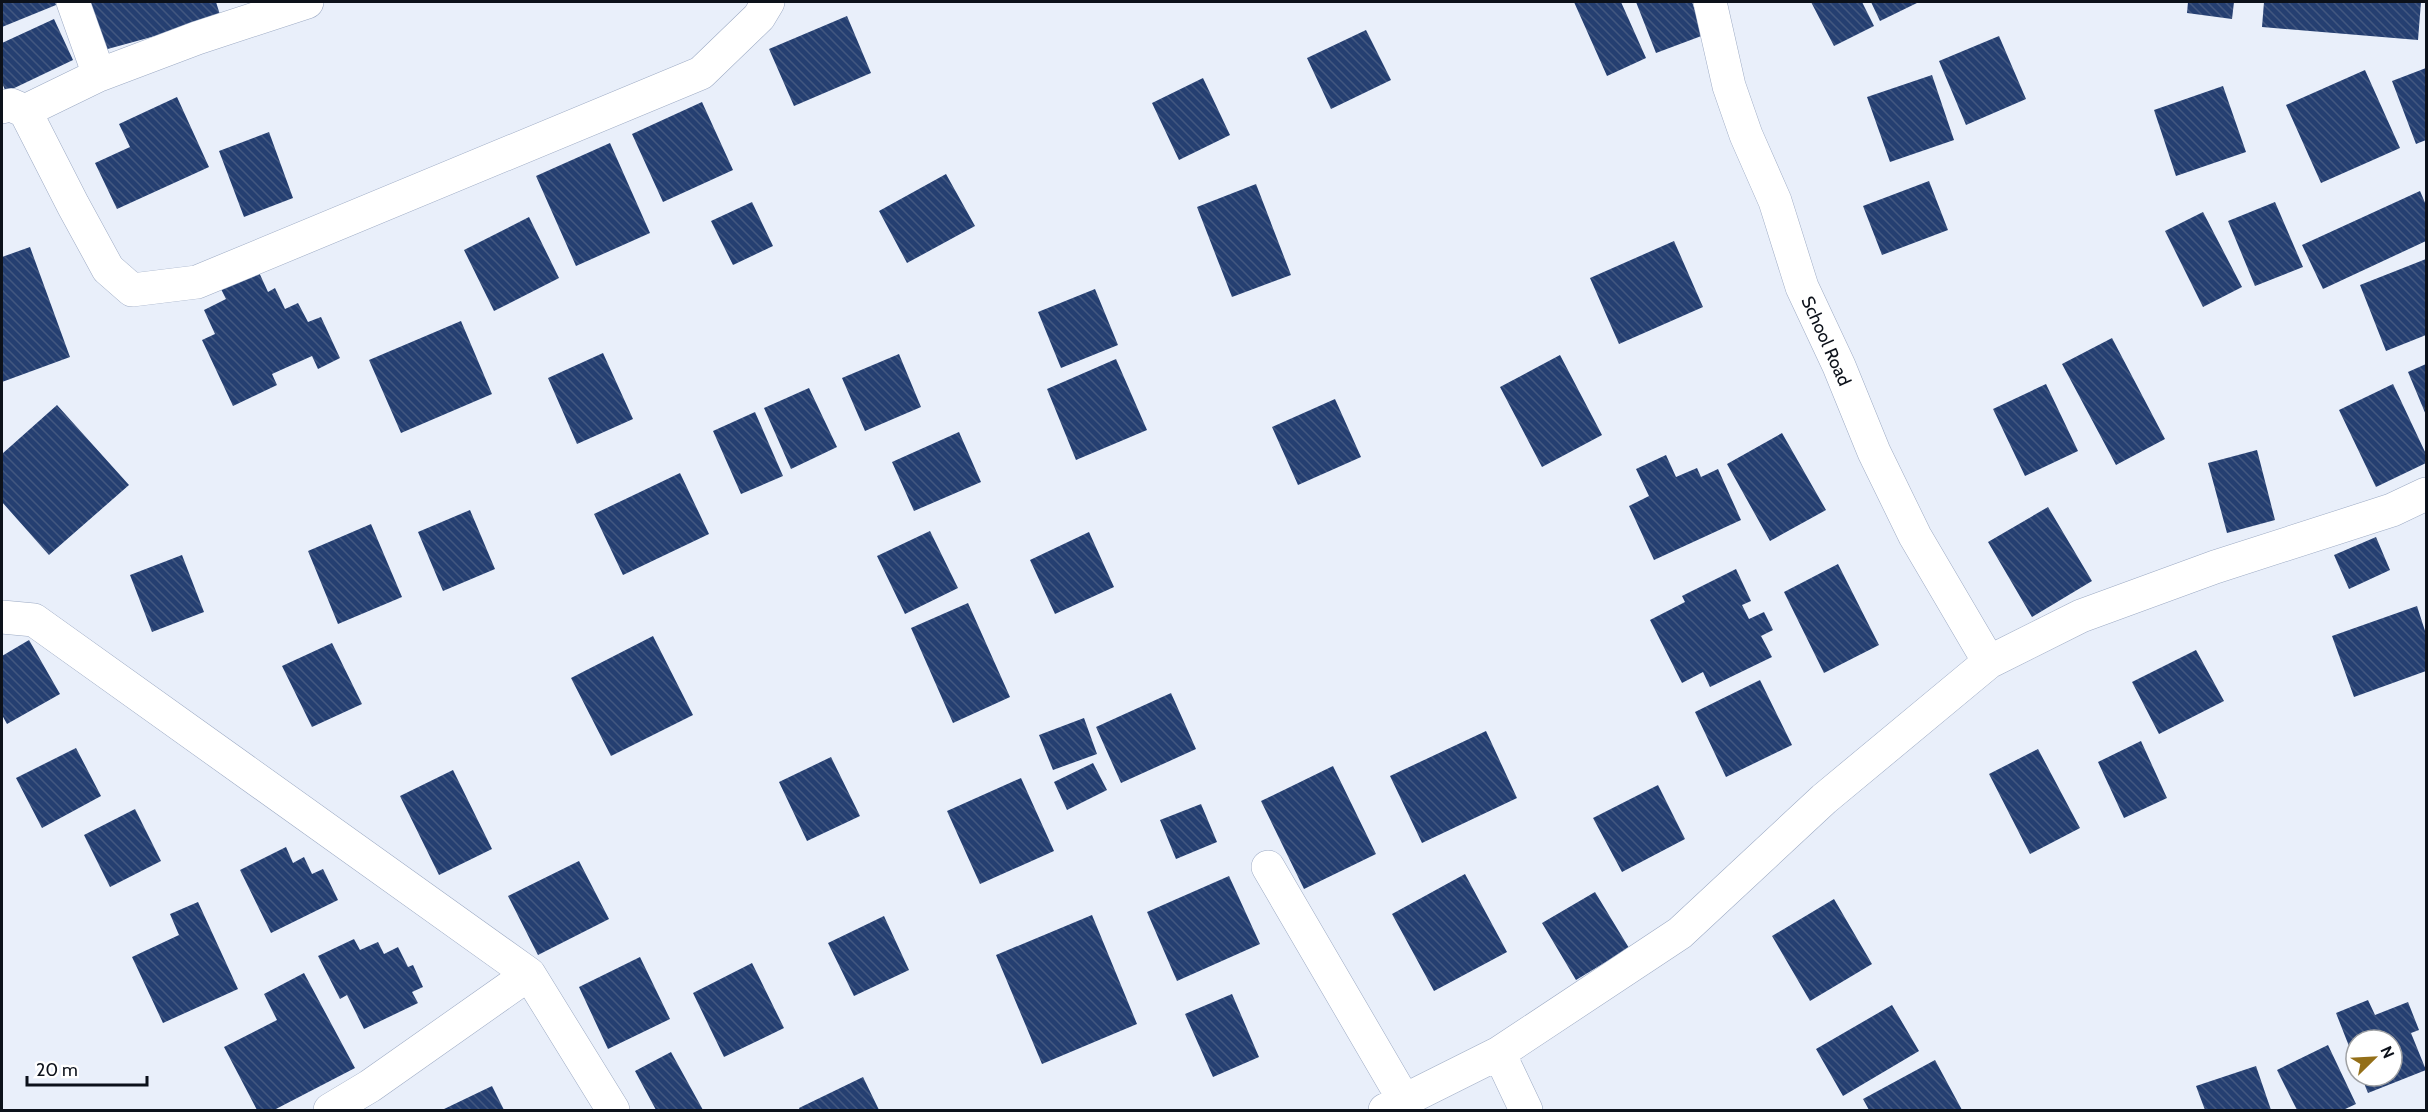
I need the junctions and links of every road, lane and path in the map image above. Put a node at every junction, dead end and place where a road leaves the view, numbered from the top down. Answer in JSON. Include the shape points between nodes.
{"nodes":[{"id":1,"x":72,"y":2,"type":"edge"},
{"id":2,"x":307,"y":2,"type":"edge"},
{"id":3,"x":768,"y":2,"type":"edge"},
{"id":4,"x":1710,"y":2,"type":"edge"},
{"id":5,"x":99,"y":75,"type":"junction"},
{"id":6,"x":13,"y":109,"type":"edge"},
{"id":7,"x":2427,"y":494,"type":"edge"},
{"id":8,"x":2,"y":617,"type":"edge"},
{"id":9,"x":1989,"y":662,"type":"junction"},
{"id":10,"x":1268,"y":867,"type":"dead end"},
{"id":11,"x":529,"y":974,"type":"junction"},
{"id":12,"x":1499,"y":1053,"type":"junction"},
{"id":13,"x":1394,"y":1105,"type":"edge"},
{"id":14,"x":330,"y":1110,"type":"edge"},
{"id":15,"x":613,"y":1110,"type":"edge"},
{"id":16,"x":1526,"y":1110,"type":"edge"}],
"edges":[{"from":1,"to":5,"type":"street"},
{"from":2,"to":5,"type":"street"},
{"from":3,"to":6,"type":"street","via":[[759,17],[701,74],[197,282],[132,290],[108,269]]},
{"from":4,"to":9,"type":"street","name":"School Road","via":[[1729,86],[1775,201],[1802,287],[1915,536]]},
{"from":5,"to":6,"type":"street"},
{"from":7,"to":9,"type":"street","via":[[2392,510],[2215,567],[2081,616]]},
{"from":8,"to":11,"type":"street","via":[[34,620]]},
{"from":9,"to":12,"type":"street","via":[[1824,799],[1680,933]]},
{"from":10,"to":13,"type":"street"},
{"from":11,"to":14,"type":"street"},
{"from":11,"to":15,"type":"street"},
{"from":12,"to":13,"type":"street"},
{"from":12,"to":16,"type":"street"}]}
